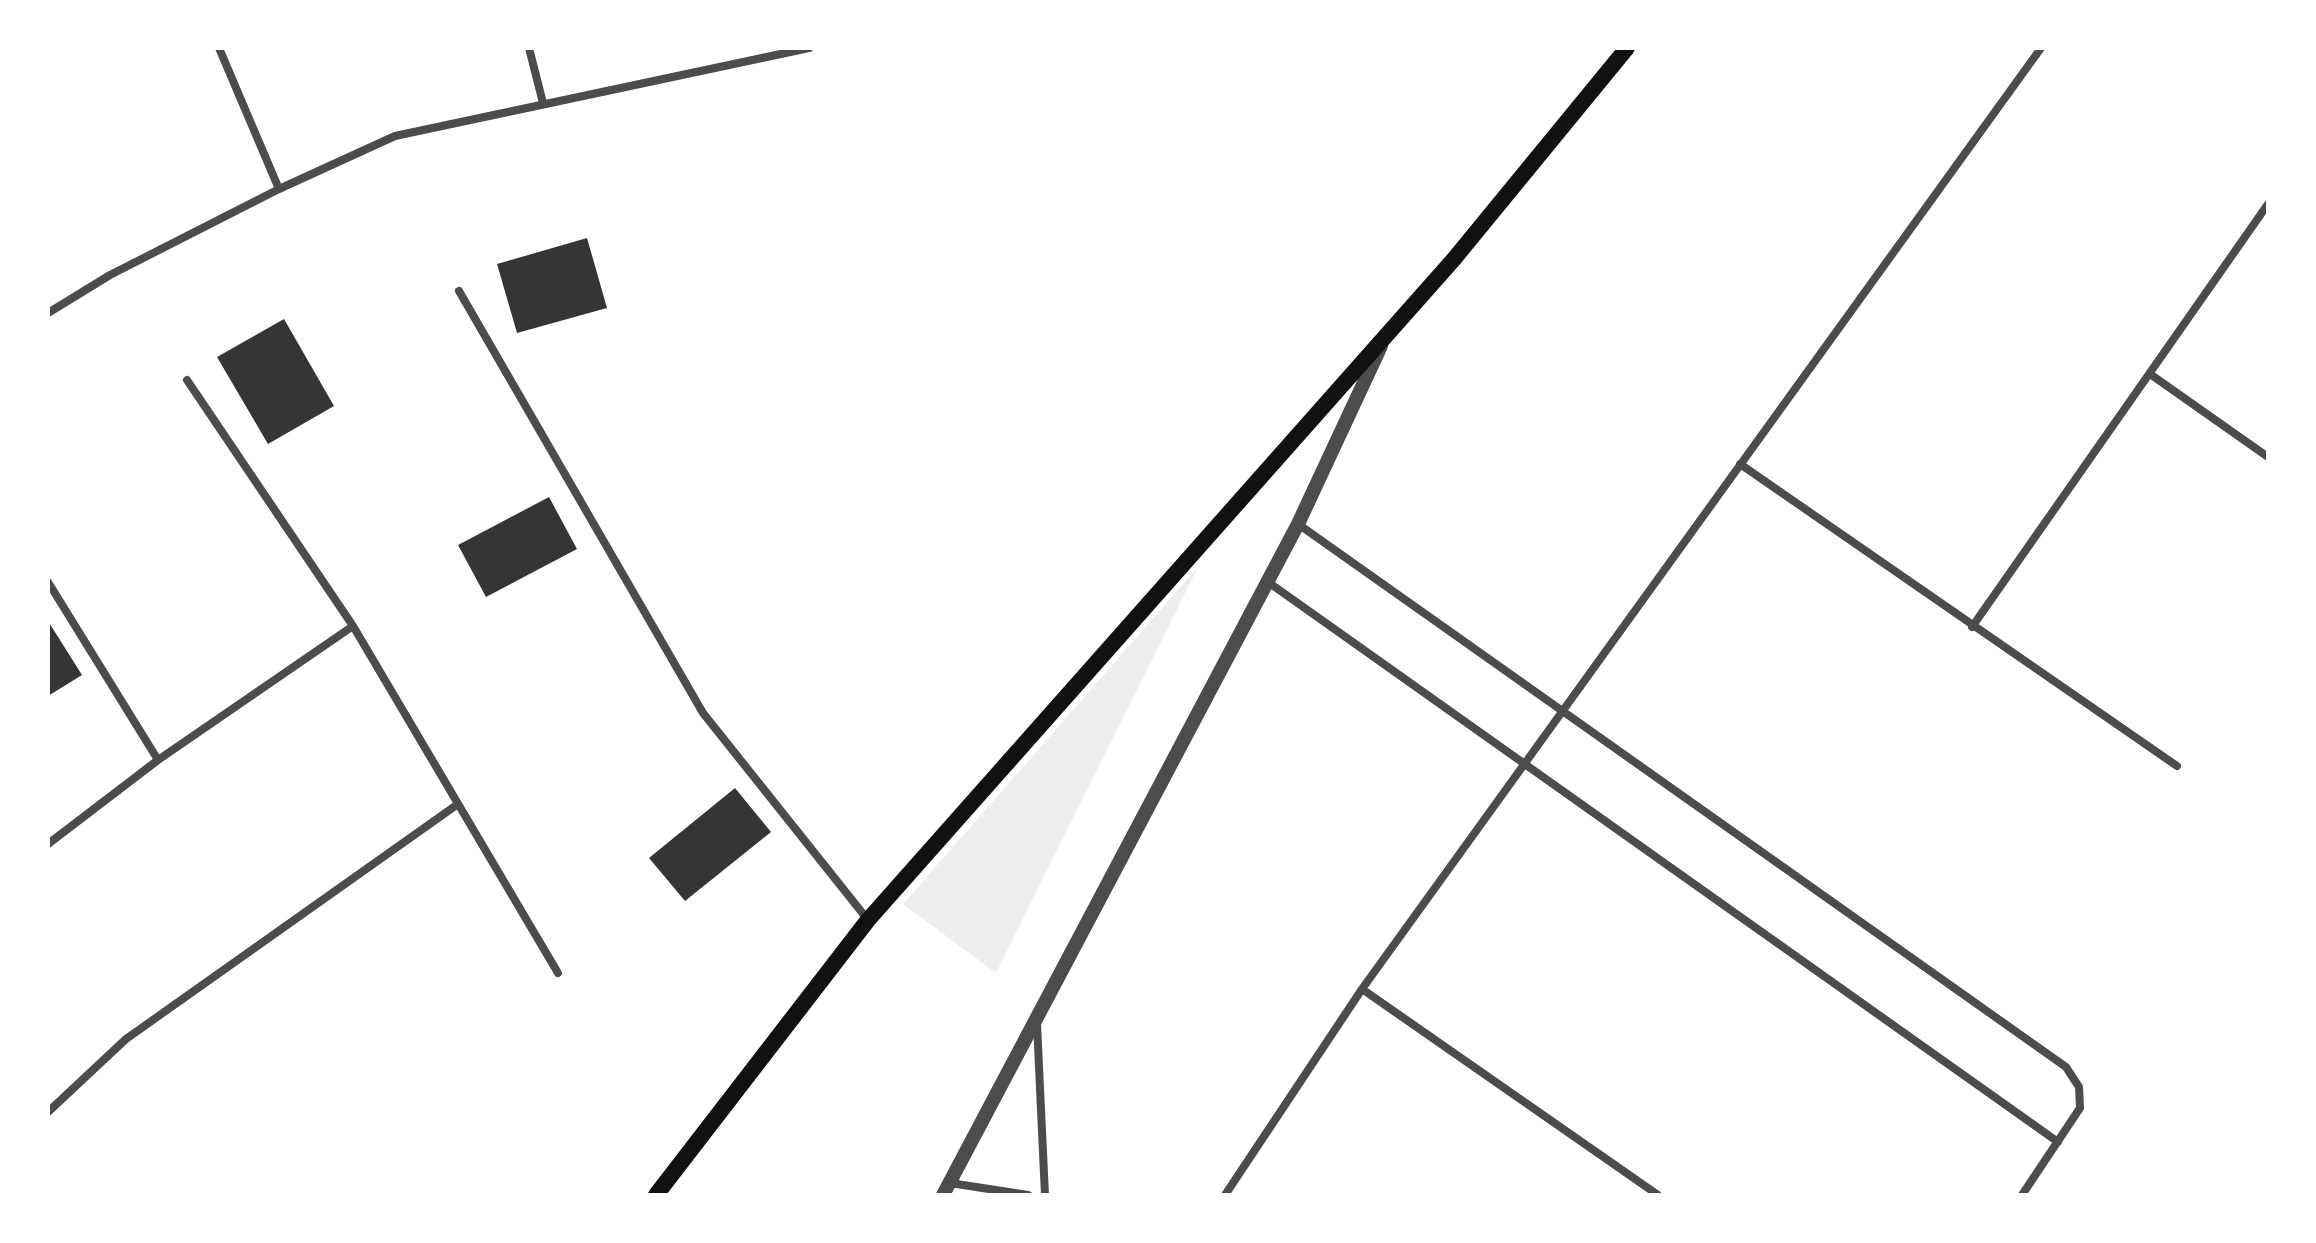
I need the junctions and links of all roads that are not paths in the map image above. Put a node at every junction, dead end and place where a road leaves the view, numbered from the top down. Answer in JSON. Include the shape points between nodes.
{"nodes":[{"id":1,"x":219,"y":48,"type":"edge"},
{"id":2,"x":529,"y":48,"type":"edge"},
{"id":3,"x":809,"y":48,"type":"edge"},
{"id":4,"x":1627,"y":48,"type":"edge"},
{"id":5,"x":2041,"y":48,"type":"edge"},
{"id":6,"x":543,"y":103,"type":"junction"},
{"id":7,"x":279,"y":189,"type":"junction"},
{"id":8,"x":2267,"y":207,"type":"edge"},
{"id":9,"x":459,"y":291,"type":"dead end"},
{"id":10,"x":48,"y":313,"type":"edge"},
{"id":11,"x":1384,"y":339,"type":"junction"},
{"id":12,"x":2150,"y":374,"type":"junction"},
{"id":13,"x":187,"y":380,"type":"dead end"},
{"id":14,"x":2268,"y":457,"type":"edge"},
{"id":15,"x":1740,"y":464,"type":"junction"},
{"id":16,"x":1298,"y":524,"type":"junction"},
{"id":17,"x":48,"y":582,"type":"edge"},
{"id":18,"x":1268,"y":582,"type":"junction"},
{"id":19,"x":353,"y":626,"type":"junction"},
{"id":20,"x":1972,"y":627,"type":"junction"},
{"id":21,"x":1562,"y":711,"type":"junction"},
{"id":22,"x":158,"y":760,"type":"junction"},
{"id":23,"x":1525,"y":764,"type":"junction"},
{"id":24,"x":2177,"y":766,"type":"dead end"},
{"id":25,"x":458,"y":804,"type":"junction"},
{"id":26,"x":48,"y":844,"type":"edge"},
{"id":27,"x":868,"y":920,"type":"junction"},
{"id":28,"x":558,"y":973,"type":"dead end"},
{"id":29,"x":1362,"y":989,"type":"junction"},
{"id":30,"x":1037,"y":1017,"type":"junction"},
{"id":31,"x":48,"y":1112,"type":"edge"},
{"id":32,"x":2058,"y":1142,"type":"junction"},
{"id":33,"x":947,"y":1189,"type":"edge"},
{"id":34,"x":656,"y":1195,"type":"edge"},
{"id":35,"x":1028,"y":1195,"type":"edge"},
{"id":36,"x":1045,"y":1195,"type":"edge"},
{"id":37,"x":1225,"y":1195,"type":"edge"},
{"id":38,"x":1658,"y":1195,"type":"edge"},
{"id":39,"x":2022,"y":1195,"type":"edge"}],
"edges":[{"from":1,"to":7,"type":"street"},
{"from":2,"to":6,"type":"street"},
{"from":3,"to":6,"type":"street"},
{"from":4,"to":11,"type":"main road"},
{"from":5,"to":15,"type":"street"},
{"from":6,"to":7,"type":"street","via":[[395,136]]},
{"from":7,"to":10,"type":"street","via":[[110,275]]},
{"from":8,"to":12,"type":"street"},
{"from":9,"to":27,"type":"street","via":[[703,713]]},
{"from":11,"to":16,"type":"street"},
{"from":11,"to":27,"type":"main road"},
{"from":12,"to":14,"type":"street"},
{"from":12,"to":20,"type":"street"},
{"from":13,"to":19,"type":"street"},
{"from":15,"to":20,"type":"street"},
{"from":15,"to":21,"type":"street"},
{"from":16,"to":18,"type":"street"},
{"from":16,"to":21,"type":"street"},
{"from":17,"to":22,"type":"street"},
{"from":18,"to":23,"type":"street"},
{"from":18,"to":30,"type":"street"},
{"from":19,"to":22,"type":"street"},
{"from":19,"to":25,"type":"street"},
{"from":20,"to":24,"type":"street"},
{"from":21,"to":23,"type":"street"},
{"from":21,"to":32,"type":"street","via":[[2066,1067],[2079,1087],[2080,1108]]},
{"from":22,"to":26,"type":"street"},
{"from":23,"to":29,"type":"street"},
{"from":23,"to":32,"type":"street"},
{"from":25,"to":28,"type":"street"},
{"from":25,"to":31,"type":"street","via":[[126,1039]]},
{"from":27,"to":34,"type":"main road"},
{"from":29,"to":37,"type":"street"},
{"from":29,"to":38,"type":"street"},
{"from":30,"to":33,"type":"street"},
{"from":30,"to":36,"type":"street"},
{"from":32,"to":39,"type":"street"},
{"from":33,"to":35,"type":"street"}]}
